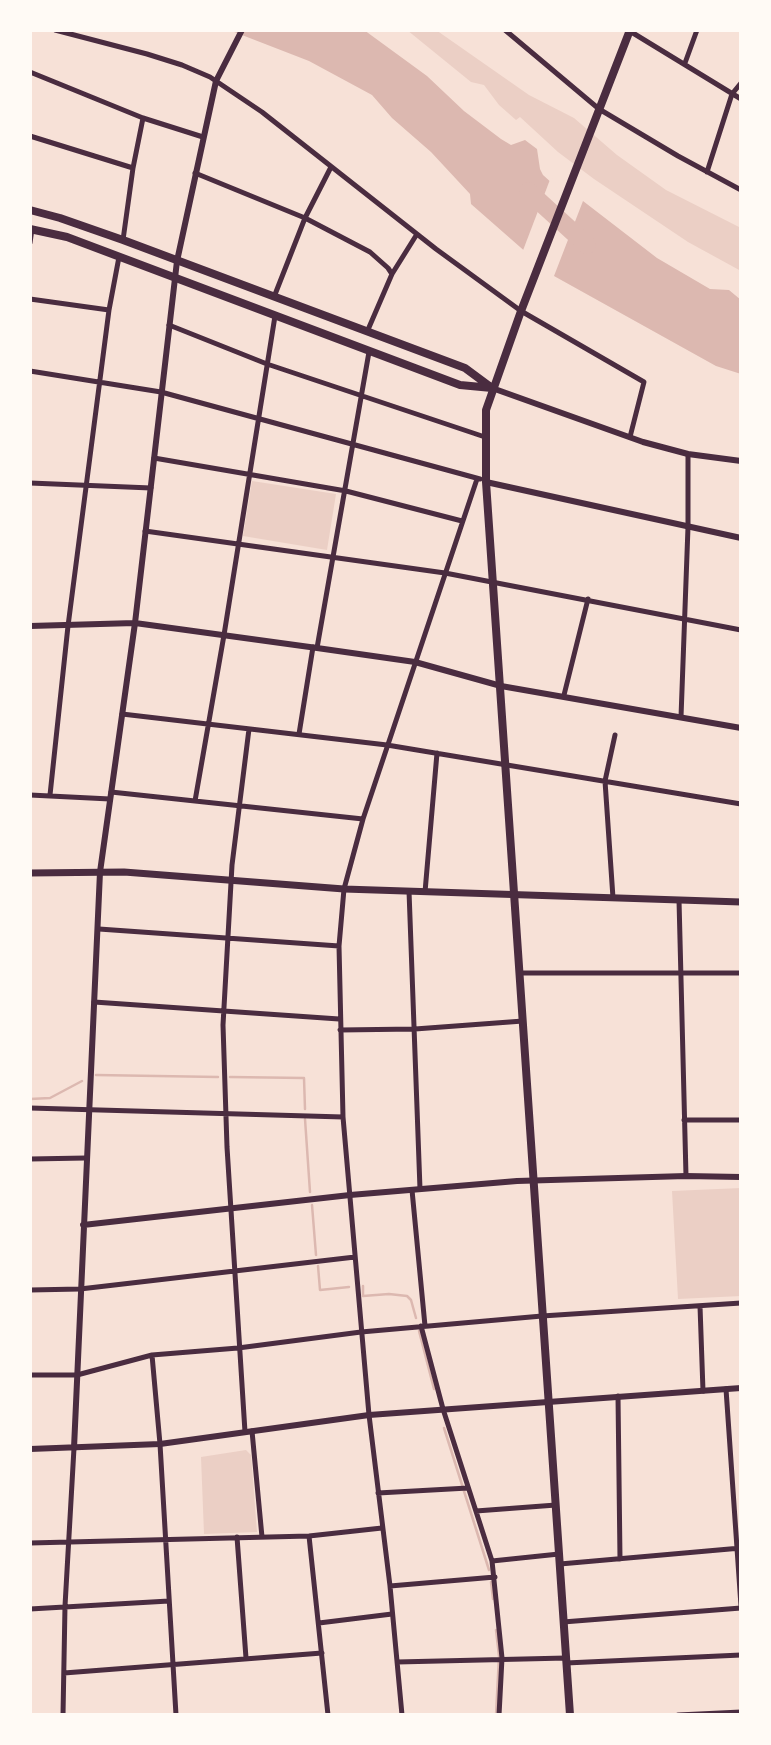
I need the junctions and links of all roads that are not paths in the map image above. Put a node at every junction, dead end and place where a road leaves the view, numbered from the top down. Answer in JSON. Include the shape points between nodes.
{"nodes":[{"id":1,"x":55,"y":30,"type":"edge"},
{"id":2,"x":242,"y":30,"type":"edge"},
{"id":3,"x":505,"y":30,"type":"edge"},
{"id":4,"x":629,"y":30,"type":"edge"},
{"id":5,"x":697,"y":30,"type":"edge"},
{"id":6,"x":685,"y":63,"type":"junction"},
{"id":7,"x":30,"y":72,"type":"edge"},
{"id":8,"x":216,"y":81,"type":"junction"},
{"id":9,"x":741,"y":83,"type":"edge"},
{"id":10,"x":732,"y":94,"type":"junction"},
{"id":11,"x":741,"y":99,"type":"edge"},
{"id":12,"x":597,"y":113,"type":"junction"},
{"id":13,"x":143,"y":118,"type":"junction"},
{"id":14,"x":30,"y":136,"type":"edge"},
{"id":15,"x":204,"y":136,"type":"junction"},
{"id":16,"x":331,"y":167,"type":"junction"},
{"id":17,"x":133,"y":168,"type":"junction"},
{"id":18,"x":707,"y":172,"type":"junction"},
{"id":19,"x":195,"y":173,"type":"junction"},
{"id":20,"x":741,"y":190,"type":"edge"},
{"id":21,"x":30,"y":210,"type":"edge"},
{"id":22,"x":305,"y":218,"type":"junction"},
{"id":23,"x":31,"y":229,"type":"edge"},
{"id":24,"x":417,"y":234,"type":"junction"},
{"id":25,"x":123,"y":240,"type":"junction"},
{"id":26,"x":30,"y":243,"type":"edge"},
{"id":27,"x":119,"y":257,"type":"junction"},
{"id":28,"x":177,"y":261,"type":"junction"},
{"id":29,"x":391,"y":274,"type":"junction"},
{"id":30,"x":174,"y":278,"type":"junction"},
{"id":31,"x":274,"y":297,"type":"junction"},
{"id":32,"x":30,"y":299,"type":"edge"},
{"id":33,"x":522,"y":308,"type":"junction"},
{"id":34,"x":109,"y":310,"type":"junction"},
{"id":35,"x":275,"y":316,"type":"junction"},
{"id":36,"x":169,"y":325,"type":"junction"},
{"id":37,"x":367,"y":332,"type":"junction"},
{"id":38,"x":369,"y":352,"type":"junction"},
{"id":39,"x":267,"y":364,"type":"junction"},
{"id":40,"x":30,"y":371,"type":"edge"},
{"id":41,"x":100,"y":383,"type":"junction"},
{"id":42,"x":492,"y":388,"type":"junction"},
{"id":43,"x":161,"y":392,"type":"junction"},
{"id":44,"x":362,"y":396,"type":"junction"},
{"id":45,"x":258,"y":419,"type":"junction"},
{"id":46,"x":485,"y":437,"type":"junction"},
{"id":47,"x":630,"y":437,"type":"junction"},
{"id":48,"x":354,"y":446,"type":"junction"},
{"id":49,"x":688,"y":454,"type":"junction"},
{"id":50,"x":154,"y":458,"type":"junction"},
{"id":51,"x":741,"y":461,"type":"edge"},
{"id":52,"x":249,"y":474,"type":"junction"},
{"id":53,"x":482,"y":480,"type":"junction"},
{"id":54,"x":30,"y":483,"type":"edge"},
{"id":55,"x":87,"y":485,"type":"junction"},
{"id":56,"x":151,"y":488,"type":"junction"},
{"id":57,"x":346,"y":491,"type":"junction"},
{"id":58,"x":462,"y":521,"type":"junction"},
{"id":59,"x":688,"y":527,"type":"junction"},
{"id":60,"x":145,"y":531,"type":"junction"},
{"id":61,"x":741,"y":538,"type":"edge"},
{"id":62,"x":238,"y":543,"type":"junction"},
{"id":63,"x":334,"y":557,"type":"junction"},
{"id":64,"x":445,"y":573,"type":"junction"},
{"id":65,"x":493,"y":582,"type":"junction"},
{"id":66,"x":588,"y":599,"type":"junction"},
{"id":67,"x":685,"y":619,"type":"junction"},
{"id":68,"x":135,"y":623,"type":"junction"},
{"id":69,"x":30,"y":626,"type":"edge"},
{"id":70,"x":68,"y":626,"type":"junction"},
{"id":71,"x":741,"y":630,"type":"edge"},
{"id":72,"x":224,"y":635,"type":"junction"},
{"id":73,"x":315,"y":648,"type":"junction"},
{"id":74,"x":415,"y":662,"type":"junction"},
{"id":75,"x":501,"y":686,"type":"junction"},
{"id":76,"x":564,"y":695,"type":"junction"},
{"id":77,"x":122,"y":714,"type":"junction"},
{"id":78,"x":681,"y":717,"type":"junction"},
{"id":79,"x":208,"y":724,"type":"junction"},
{"id":80,"x":741,"y":728,"type":"edge"},
{"id":81,"x":249,"y":729,"type":"junction"},
{"id":82,"x":299,"y":734,"type":"junction"},
{"id":83,"x":615,"y":736,"type":"dead end"},
{"id":84,"x":387,"y":745,"type":"junction"},
{"id":85,"x":437,"y":753,"type":"junction"},
{"id":86,"x":505,"y":764,"type":"junction"},
{"id":87,"x":605,"y":781,"type":"junction"},
{"id":88,"x":30,"y":795,"type":"edge"},
{"id":89,"x":50,"y":795,"type":"junction"},
{"id":90,"x":110,"y":796,"type":"junction"},
{"id":91,"x":195,"y":801,"type":"junction"},
{"id":92,"x":741,"y":804,"type":"edge"},
{"id":93,"x":238,"y":806,"type":"junction"},
{"id":94,"x":363,"y":819,"type":"junction"},
{"id":95,"x":100,"y":872,"type":"junction"},
{"id":96,"x":30,"y":873,"type":"edge"},
{"id":97,"x":230,"y":880,"type":"junction"},
{"id":98,"x":344,"y":889,"type":"junction"},
{"id":99,"x":409,"y":891,"type":"junction"},
{"id":100,"x":425,"y":892,"type":"junction"},
{"id":101,"x":514,"y":895,"type":"junction"},
{"id":102,"x":613,"y":898,"type":"junction"},
{"id":103,"x":679,"y":900,"type":"junction"},
{"id":104,"x":741,"y":902,"type":"edge"},
{"id":105,"x":99,"y":929,"type":"junction"},
{"id":106,"x":228,"y":938,"type":"junction"},
{"id":107,"x":339,"y":946,"type":"junction"},
{"id":108,"x":519,"y":973,"type":"junction"},
{"id":109,"x":741,"y":973,"type":"edge"},
{"id":110,"x":680,"y":974,"type":"junction"},
{"id":111,"x":94,"y":1002,"type":"junction"},
{"id":112,"x":224,"y":1011,"type":"junction"},
{"id":113,"x":339,"y":1019,"type":"junction"},
{"id":114,"x":523,"y":1021,"type":"junction"},
{"id":115,"x":415,"y":1029,"type":"junction"},
{"id":116,"x":340,"y":1031,"type":"junction"},
{"id":117,"x":30,"y":1108,"type":"edge"},
{"id":118,"x":89,"y":1108,"type":"junction"},
{"id":119,"x":225,"y":1114,"type":"junction"},
{"id":120,"x":343,"y":1117,"type":"junction"},
{"id":121,"x":684,"y":1120,"type":"junction"},
{"id":122,"x":741,"y":1120,"type":"edge"},
{"id":123,"x":86,"y":1158,"type":"junction"},
{"id":124,"x":30,"y":1159,"type":"edge"},
{"id":125,"x":686,"y":1176,"type":"junction"},
{"id":126,"x":741,"y":1177,"type":"edge"},
{"id":127,"x":533,"y":1180,"type":"junction"},
{"id":128,"x":420,"y":1189,"type":"junction"},
{"id":129,"x":412,"y":1190,"type":"junction"},
{"id":130,"x":350,"y":1195,"type":"junction"},
{"id":131,"x":231,"y":1209,"type":"junction"},
{"id":132,"x":83,"y":1225,"type":"junction"},
{"id":133,"x":355,"y":1257,"type":"junction"},
{"id":134,"x":234,"y":1270,"type":"junction"},
{"id":135,"x":80,"y":1289,"type":"junction"},
{"id":136,"x":30,"y":1290,"type":"edge"},
{"id":137,"x":741,"y":1303,"type":"edge"},
{"id":138,"x":700,"y":1306,"type":"junction"},
{"id":139,"x":542,"y":1316,"type":"junction"},
{"id":140,"x":423,"y":1326,"type":"junction"},
{"id":141,"x":361,"y":1332,"type":"junction"},
{"id":142,"x":238,"y":1348,"type":"junction"},
{"id":143,"x":152,"y":1356,"type":"junction"},
{"id":144,"x":30,"y":1376,"type":"edge"},
{"id":145,"x":77,"y":1376,"type":"junction"},
{"id":146,"x":741,"y":1388,"type":"edge"},
{"id":147,"x":726,"y":1389,"type":"junction"},
{"id":148,"x":703,"y":1391,"type":"junction"},
{"id":149,"x":618,"y":1396,"type":"junction"},
{"id":150,"x":549,"y":1401,"type":"junction"},
{"id":151,"x":443,"y":1409,"type":"junction"},
{"id":152,"x":369,"y":1415,"type":"junction"},
{"id":153,"x":248,"y":1432,"type":"junction"},
{"id":154,"x":160,"y":1444,"type":"junction"},
{"id":155,"x":75,"y":1448,"type":"junction"},
{"id":156,"x":30,"y":1449,"type":"edge"},
{"id":157,"x":466,"y":1488,"type":"junction"},
{"id":158,"x":378,"y":1493,"type":"junction"},
{"id":159,"x":556,"y":1505,"type":"junction"},
{"id":160,"x":476,"y":1511,"type":"junction"},
{"id":161,"x":382,"y":1528,"type":"junction"},
{"id":162,"x":309,"y":1536,"type":"junction"},
{"id":163,"x":237,"y":1537,"type":"junction"},
{"id":164,"x":262,"y":1537,"type":"junction"},
{"id":165,"x":166,"y":1539,"type":"junction"},
{"id":166,"x":68,"y":1542,"type":"junction"},
{"id":167,"x":30,"y":1543,"type":"edge"},
{"id":168,"x":739,"y":1549,"type":"edge"},
{"id":169,"x":559,"y":1554,"type":"junction"},
{"id":170,"x":620,"y":1559,"type":"junction"},
{"id":171,"x":492,"y":1560,"type":"junction"},
{"id":172,"x":559,"y":1564,"type":"junction"},
{"id":173,"x":495,"y":1577,"type":"junction"},
{"id":174,"x":390,"y":1586,"type":"junction"},
{"id":175,"x":169,"y":1601,"type":"junction"},
{"id":176,"x":65,"y":1606,"type":"junction"},
{"id":177,"x":741,"y":1607,"type":"edge"},
{"id":178,"x":30,"y":1609,"type":"edge"},
{"id":179,"x":392,"y":1614,"type":"junction"},
{"id":180,"x":563,"y":1622,"type":"junction"},
{"id":181,"x":319,"y":1623,"type":"junction"},
{"id":182,"x":322,"y":1653,"type":"junction"},
{"id":183,"x":741,"y":1655,"type":"edge"},
{"id":184,"x":246,"y":1658,"type":"junction"},
{"id":185,"x":500,"y":1658,"type":"junction"},
{"id":186,"x":566,"y":1660,"type":"junction"},
{"id":187,"x":397,"y":1662,"type":"junction"},
{"id":188,"x":173,"y":1664,"type":"junction"},
{"id":189,"x":64,"y":1673,"type":"junction"},
{"id":190,"x":741,"y":1712,"type":"edge"},
{"id":191,"x":63,"y":1715,"type":"edge"},
{"id":192,"x":176,"y":1715,"type":"edge"},
{"id":193,"x":328,"y":1715,"type":"edge"},
{"id":194,"x":401,"y":1715,"type":"edge"},
{"id":195,"x":499,"y":1715,"type":"edge"},
{"id":196,"x":570,"y":1715,"type":"edge"},
{"id":197,"x":678,"y":1715,"type":"edge"}],
"edges":[{"from":1,"to":8,"type":"street","via":[[147,54]]},
{"from":2,"to":8,"type":"street"},
{"from":3,"to":12,"type":"street"},
{"from":4,"to":6,"type":"street"},
{"from":4,"to":12,"type":"main road"},
{"from":5,"to":6,"type":"street"},
{"from":6,"to":10,"type":"street"},
{"from":7,"to":13,"type":"street"},
{"from":8,"to":15,"type":"street"},
{"from":8,"to":16,"type":"street"},
{"from":9,"to":10,"type":"street"},
{"from":10,"to":11,"type":"street"},
{"from":10,"to":18,"type":"street"},
{"from":12,"to":18,"type":"street"},
{"from":12,"to":33,"type":"main road"},
{"from":13,"to":15,"type":"street"},
{"from":13,"to":17,"type":"street"},
{"from":14,"to":17,"type":"street"},
{"from":15,"to":19,"type":"street"},
{"from":16,"to":22,"type":"street"},
{"from":16,"to":24,"type":"street"},
{"from":17,"to":25,"type":"street"},
{"from":18,"to":20,"type":"street"},
{"from":19,"to":22,"type":"street"},
{"from":19,"to":28,"type":"street"},
{"from":21,"to":25,"type":"main road"},
{"from":22,"to":29,"type":"street","via":[[370,252]]},
{"from":22,"to":31,"type":"street"},
{"from":23,"to":26,"type":"street"},
{"from":23,"to":27,"type":"main road"},
{"from":24,"to":29,"type":"street"},
{"from":24,"to":33,"type":"street"},
{"from":25,"to":28,"type":"main road"},
{"from":27,"to":30,"type":"main road"},
{"from":27,"to":34,"type":"street"},
{"from":28,"to":30,"type":"street"},
{"from":28,"to":31,"type":"main road"},
{"from":29,"to":37,"type":"street"},
{"from":30,"to":35,"type":"main road"},
{"from":30,"to":36,"type":"street"},
{"from":31,"to":37,"type":"main road"},
{"from":32,"to":34,"type":"street"},
{"from":33,"to":42,"type":"main road"},
{"from":33,"to":47,"type":"street","via":[[644,383]]},
{"from":34,"to":41,"type":"street"},
{"from":35,"to":38,"type":"main road"},
{"from":35,"to":39,"type":"street"},
{"from":36,"to":39,"type":"street"},
{"from":36,"to":43,"type":"street"},
{"from":37,"to":42,"type":"main road","via":[[465,368]]},
{"from":38,"to":42,"type":"main road","via":[[460,385]]},
{"from":38,"to":44,"type":"street"},
{"from":39,"to":44,"type":"street"},
{"from":39,"to":45,"type":"street"},
{"from":40,"to":41,"type":"street"},
{"from":41,"to":43,"type":"street"},
{"from":41,"to":55,"type":"street"},
{"from":42,"to":46,"type":"main road"},
{"from":42,"to":47,"type":"street"},
{"from":43,"to":45,"type":"street"},
{"from":43,"to":50,"type":"street"},
{"from":44,"to":46,"type":"street"},
{"from":44,"to":48,"type":"street"},
{"from":45,"to":48,"type":"street"},
{"from":45,"to":52,"type":"street"},
{"from":46,"to":53,"type":"main road"},
{"from":47,"to":49,"type":"street"},
{"from":48,"to":53,"type":"street"},
{"from":48,"to":57,"type":"street"},
{"from":49,"to":51,"type":"street"},
{"from":49,"to":59,"type":"street"},
{"from":50,"to":52,"type":"street"},
{"from":50,"to":56,"type":"street"},
{"from":52,"to":57,"type":"street"},
{"from":52,"to":62,"type":"street"},
{"from":53,"to":58,"type":"street"},
{"from":53,"to":59,"type":"street"},
{"from":53,"to":65,"type":"main road"},
{"from":54,"to":55,"type":"street"},
{"from":55,"to":56,"type":"street"},
{"from":55,"to":70,"type":"street"},
{"from":56,"to":60,"type":"street"},
{"from":57,"to":58,"type":"street"},
{"from":57,"to":63,"type":"street"},
{"from":58,"to":64,"type":"street"},
{"from":59,"to":61,"type":"street"},
{"from":59,"to":67,"type":"street"},
{"from":60,"to":62,"type":"street"},
{"from":60,"to":68,"type":"street"},
{"from":62,"to":63,"type":"street"},
{"from":62,"to":72,"type":"street"},
{"from":63,"to":64,"type":"street"},
{"from":63,"to":73,"type":"street"},
{"from":64,"to":65,"type":"street"},
{"from":64,"to":74,"type":"street"},
{"from":65,"to":66,"type":"street"},
{"from":65,"to":75,"type":"main road"},
{"from":66,"to":67,"type":"street"},
{"from":66,"to":76,"type":"street"},
{"from":67,"to":71,"type":"street"},
{"from":67,"to":78,"type":"street"},
{"from":68,"to":70,"type":"street"},
{"from":68,"to":72,"type":"street"},
{"from":68,"to":77,"type":"street"},
{"from":69,"to":70,"type":"street"},
{"from":70,"to":89,"type":"street"},
{"from":72,"to":73,"type":"street"},
{"from":72,"to":79,"type":"street"},
{"from":73,"to":74,"type":"street"},
{"from":73,"to":82,"type":"street"},
{"from":74,"to":75,"type":"street"},
{"from":74,"to":84,"type":"street"},
{"from":75,"to":76,"type":"street"},
{"from":75,"to":86,"type":"main road"},
{"from":76,"to":78,"type":"street"},
{"from":77,"to":79,"type":"street"},
{"from":77,"to":90,"type":"street"},
{"from":78,"to":80,"type":"street"},
{"from":79,"to":81,"type":"street"},
{"from":79,"to":91,"type":"street"},
{"from":81,"to":82,"type":"street"},
{"from":81,"to":93,"type":"street"},
{"from":82,"to":84,"type":"street"},
{"from":83,"to":87,"type":"street"},
{"from":84,"to":85,"type":"street"},
{"from":84,"to":94,"type":"street"},
{"from":85,"to":86,"type":"street"},
{"from":85,"to":100,"type":"street"},
{"from":86,"to":87,"type":"street"},
{"from":86,"to":101,"type":"main road"},
{"from":87,"to":92,"type":"street"},
{"from":87,"to":102,"type":"street"},
{"from":88,"to":89,"type":"street"},
{"from":89,"to":90,"type":"street"},
{"from":90,"to":91,"type":"street"},
{"from":90,"to":95,"type":"street"},
{"from":91,"to":93,"type":"street"},
{"from":93,"to":94,"type":"street"},
{"from":93,"to":97,"type":"street"},
{"from":94,"to":98,"type":"street"},
{"from":95,"to":96,"type":"main road"},
{"from":95,"to":97,"type":"main road"},
{"from":95,"to":105,"type":"street"},
{"from":97,"to":98,"type":"main road"},
{"from":97,"to":106,"type":"street"},
{"from":98,"to":99,"type":"main road"},
{"from":98,"to":107,"type":"street"},
{"from":99,"to":100,"type":"main road"},
{"from":99,"to":115,"type":"street"},
{"from":100,"to":101,"type":"main road"},
{"from":101,"to":102,"type":"main road"},
{"from":101,"to":108,"type":"main road"},
{"from":102,"to":103,"type":"main road"},
{"from":103,"to":104,"type":"main road"},
{"from":103,"to":110,"type":"street"},
{"from":105,"to":106,"type":"street"},
{"from":105,"to":111,"type":"street"},
{"from":106,"to":107,"type":"street"},
{"from":106,"to":112,"type":"street"},
{"from":107,"to":113,"type":"street"},
{"from":108,"to":110,"type":"street"},
{"from":108,"to":114,"type":"main road"},
{"from":109,"to":110,"type":"street"},
{"from":110,"to":121,"type":"street"},
{"from":111,"to":112,"type":"street"},
{"from":111,"to":118,"type":"street"},
{"from":112,"to":113,"type":"street"},
{"from":112,"to":119,"type":"street"},
{"from":113,"to":116,"type":"street"},
{"from":114,"to":115,"type":"street"},
{"from":114,"to":127,"type":"main road"},
{"from":115,"to":116,"type":"street"},
{"from":115,"to":128,"type":"street"},
{"from":116,"to":120,"type":"street"},
{"from":117,"to":118,"type":"street"},
{"from":118,"to":119,"type":"street"},
{"from":118,"to":123,"type":"street"},
{"from":119,"to":120,"type":"street"},
{"from":119,"to":131,"type":"street"},
{"from":120,"to":130,"type":"street"},
{"from":121,"to":122,"type":"street"},
{"from":121,"to":125,"type":"street"},
{"from":123,"to":124,"type":"street"},
{"from":123,"to":132,"type":"street"},
{"from":125,"to":126,"type":"street"},
{"from":125,"to":127,"type":"street"},
{"from":127,"to":128,"type":"street"},
{"from":127,"to":139,"type":"main road"},
{"from":128,"to":129,"type":"street"},
{"from":129,"to":130,"type":"street"},
{"from":129,"to":140,"type":"street"},
{"from":130,"to":131,"type":"street"},
{"from":130,"to":133,"type":"street"},
{"from":131,"to":132,"type":"street"},
{"from":131,"to":134,"type":"street"},
{"from":132,"to":135,"type":"street"},
{"from":133,"to":134,"type":"street"},
{"from":133,"to":141,"type":"street"},
{"from":134,"to":135,"type":"street"},
{"from":134,"to":142,"type":"street"},
{"from":135,"to":136,"type":"street"},
{"from":135,"to":145,"type":"street"},
{"from":137,"to":138,"type":"street"},
{"from":138,"to":139,"type":"street"},
{"from":138,"to":148,"type":"street"},
{"from":139,"to":140,"type":"street"},
{"from":139,"to":150,"type":"main road"},
{"from":140,"to":141,"type":"street"},
{"from":140,"to":151,"type":"street"},
{"from":141,"to":142,"type":"street"},
{"from":141,"to":152,"type":"street"},
{"from":142,"to":143,"type":"street"},
{"from":142,"to":153,"type":"street"},
{"from":143,"to":145,"type":"street"},
{"from":143,"to":154,"type":"street"},
{"from":144,"to":145,"type":"street"},
{"from":145,"to":155,"type":"street"},
{"from":146,"to":147,"type":"street"},
{"from":147,"to":148,"type":"street"},
{"from":147,"to":168,"type":"street"},
{"from":148,"to":149,"type":"street"},
{"from":149,"to":150,"type":"street"},
{"from":149,"to":170,"type":"street"},
{"from":150,"to":151,"type":"street"},
{"from":150,"to":159,"type":"main road"},
{"from":151,"to":152,"type":"street"},
{"from":151,"to":157,"type":"street"},
{"from":152,"to":153,"type":"street"},
{"from":152,"to":158,"type":"street"},
{"from":153,"to":154,"type":"street"},
{"from":153,"to":164,"type":"street"},
{"from":154,"to":155,"type":"street"},
{"from":154,"to":165,"type":"street"},
{"from":155,"to":156,"type":"street"},
{"from":155,"to":166,"type":"street"},
{"from":157,"to":158,"type":"street"},
{"from":157,"to":160,"type":"street"},
{"from":158,"to":161,"type":"street"},
{"from":159,"to":160,"type":"street"},
{"from":159,"to":169,"type":"main road"},
{"from":160,"to":171,"type":"street"},
{"from":161,"to":162,"type":"street"},
{"from":161,"to":174,"type":"street"},
{"from":162,"to":164,"type":"street"},
{"from":162,"to":181,"type":"street"},
{"from":163,"to":164,"type":"street"},
{"from":163,"to":165,"type":"street"},
{"from":163,"to":184,"type":"street"},
{"from":165,"to":166,"type":"street"},
{"from":165,"to":175,"type":"street"},
{"from":166,"to":167,"type":"street"},
{"from":166,"to":176,"type":"street"},
{"from":168,"to":170,"type":"street"},
{"from":168,"to":177,"type":"street"},
{"from":169,"to":171,"type":"street"},
{"from":169,"to":172,"type":"main road"},
{"from":170,"to":172,"type":"street"},
{"from":171,"to":173,"type":"street"},
{"from":172,"to":180,"type":"main road"},
{"from":173,"to":174,"type":"street"},
{"from":173,"to":185,"type":"street"},
{"from":174,"to":179,"type":"street"},
{"from":175,"to":176,"type":"street"},
{"from":175,"to":188,"type":"street"},
{"from":176,"to":178,"type":"street"},
{"from":176,"to":189,"type":"street"},
{"from":177,"to":180,"type":"street"},
{"from":179,"to":181,"type":"street"},
{"from":179,"to":187,"type":"street"},
{"from":180,"to":186,"type":"main road"},
{"from":181,"to":182,"type":"street"},
{"from":182,"to":184,"type":"street"},
{"from":182,"to":193,"type":"street"},
{"from":183,"to":186,"type":"street"},
{"from":184,"to":188,"type":"street"},
{"from":185,"to":186,"type":"street"},
{"from":185,"to":187,"type":"street"},
{"from":185,"to":195,"type":"street"},
{"from":186,"to":196,"type":"main road"},
{"from":187,"to":194,"type":"street"},
{"from":188,"to":189,"type":"street"},
{"from":188,"to":192,"type":"street"},
{"from":189,"to":191,"type":"street"},
{"from":190,"to":197,"type":"street"}]}
